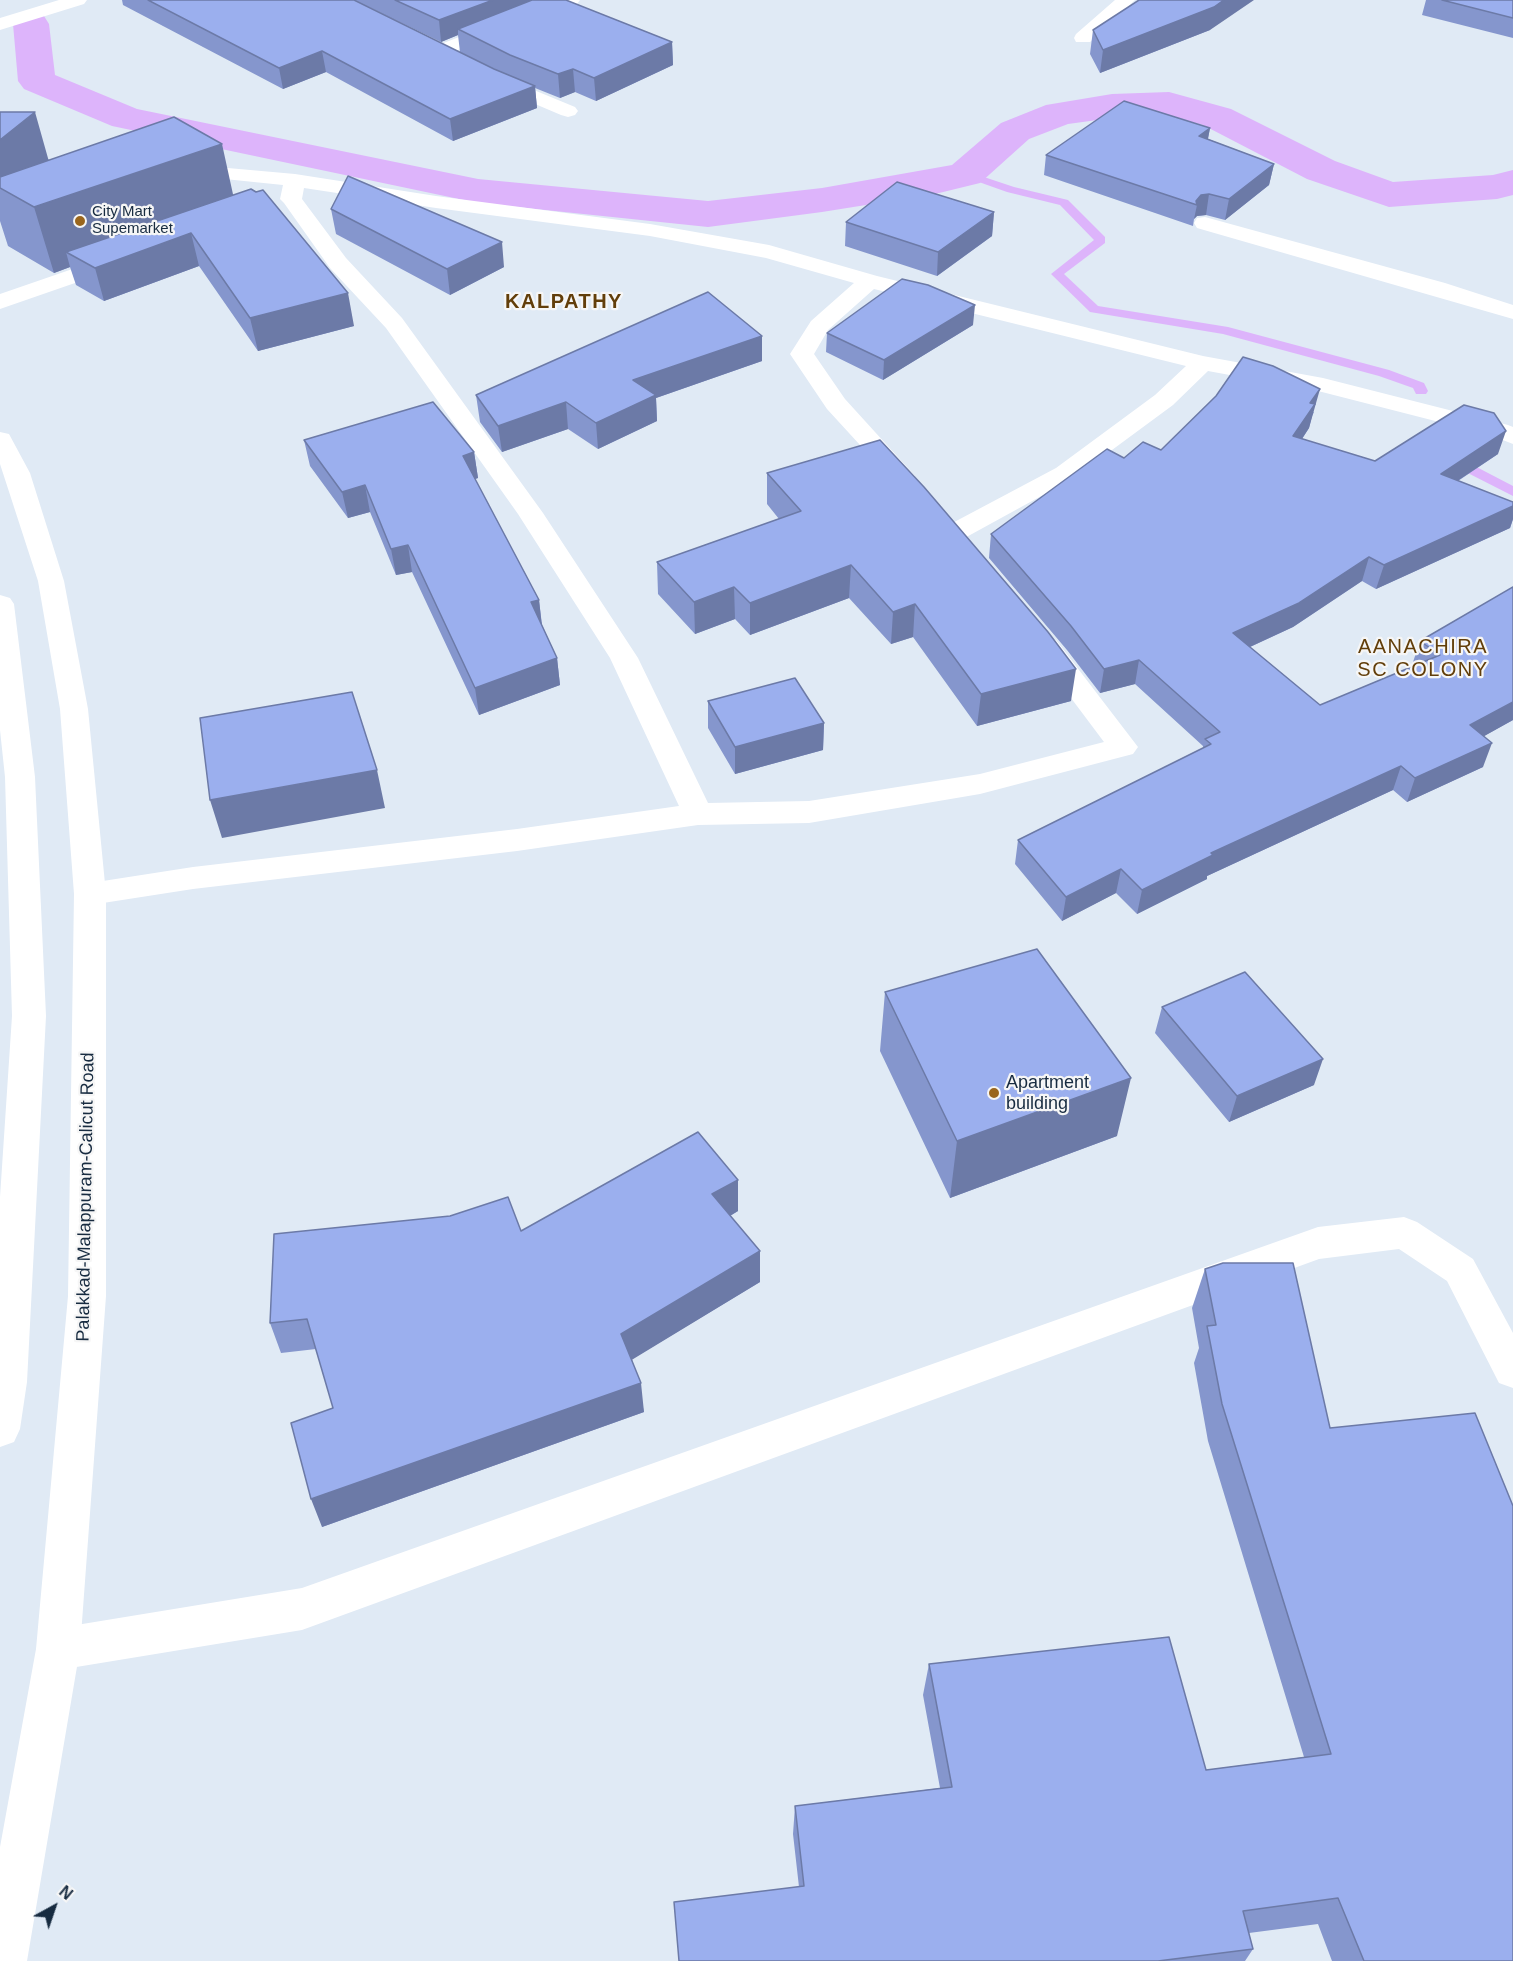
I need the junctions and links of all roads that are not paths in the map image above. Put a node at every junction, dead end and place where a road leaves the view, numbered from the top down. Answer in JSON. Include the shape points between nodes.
{"nodes":[{"id":1,"x":78,"y":0,"type":"edge"},
{"id":2,"x":335,"y":0,"type":"edge"},
{"id":3,"x":571,"y":0,"type":"edge"},
{"id":4,"x":1126,"y":0,"type":"edge"},
{"id":5,"x":0,"y":24,"type":"edge"},
{"id":6,"x":1083,"y":38,"type":"dead end"},
{"id":7,"x":440,"y":51,"type":"junction"},
{"id":8,"x":459,"y":61,"type":"edge"},
{"id":9,"x":477,"y":71,"type":"edge"},
{"id":10,"x":568,"y":111,"type":"dead end"},
{"id":11,"x":165,"y":168,"type":"edge"},
{"id":12,"x":285,"y":196,"type":"junction"},
{"id":13,"x":1205,"y":224,"type":"dead end"},
{"id":14,"x":139,"y":253,"type":"edge"},
{"id":15,"x":870,"y":281,"type":"junction"},
{"id":16,"x":0,"y":302,"type":"edge"},
{"id":17,"x":1513,"y":312,"type":"edge"},
{"id":18,"x":1203,"y":363,"type":"junction"},
{"id":19,"x":1508,"y":428,"type":"edge"},
{"id":20,"x":0,"y":439,"type":"edge"},
{"id":21,"x":0,"y":604,"type":"edge"},
{"id":22,"x":1026,"y":622,"type":"edge"},
{"id":23,"x":698,"y":814,"type":"junction"},
{"id":24,"x":90,"y":894,"type":"junction"},
{"id":25,"x":1513,"y":1371,"type":"edge"},
{"id":26,"x":0,"y":1429,"type":"edge"},
{"id":27,"x":58,"y":1648,"type":"junction"},
{"id":28,"x":3,"y":1961,"type":"edge"}],
"edges":[{"from":1,"to":5,"type":"main road"},
{"from":2,"to":7,"type":"main road"},
{"from":3,"to":7,"type":"main road"},
{"from":4,"to":6,"type":"main road"},
{"from":7,"to":8,"type":"main road"},
{"from":9,"to":10,"type":"main road"},
{"from":11,"to":12,"type":"main road"},
{"from":12,"to":15,"type":"main road","via":[[436,202],[650,230],[769,252]]},
{"from":12,"to":23,"type":"main road","via":[[338,263],[394,324],[530,513],[624,658]]},
{"from":13,"to":17,"type":"main road"},
{"from":14,"to":16,"type":"main road"},
{"from":15,"to":18,"type":"main road"},
{"from":15,"to":18,"type":"main road","via":[[819,326],[802,354],[836,404],[945,525],[1065,473],[1164,400]]},
{"from":18,"to":19,"type":"main road","via":[[1323,385]]},
{"from":20,"to":24,"type":"main road","name":"Palakkad-Malappuram-Calicut Road","via":[[16,473],[51,581],[74,709]]},
{"from":21,"to":26,"type":"main road","via":[[20,777],[29,1016],[7,1382]]},
{"from":22,"to":23,"type":"main road","via":[[1123,747],[980,784],[809,812]]},
{"from":23,"to":24,"type":"main road"},
{"from":24,"to":27,"type":"main road","name":"Palakkad-Malappuram-Calicut Road","via":[[87,1296]]},
{"from":25,"to":27,"type":"main road","via":[[1460,1270],[1404,1233],[1318,1243],[302,1609]]},
{"from":27,"to":28,"type":"main road","name":"Palakkad-Malappuram-Calicut Road"}]}
